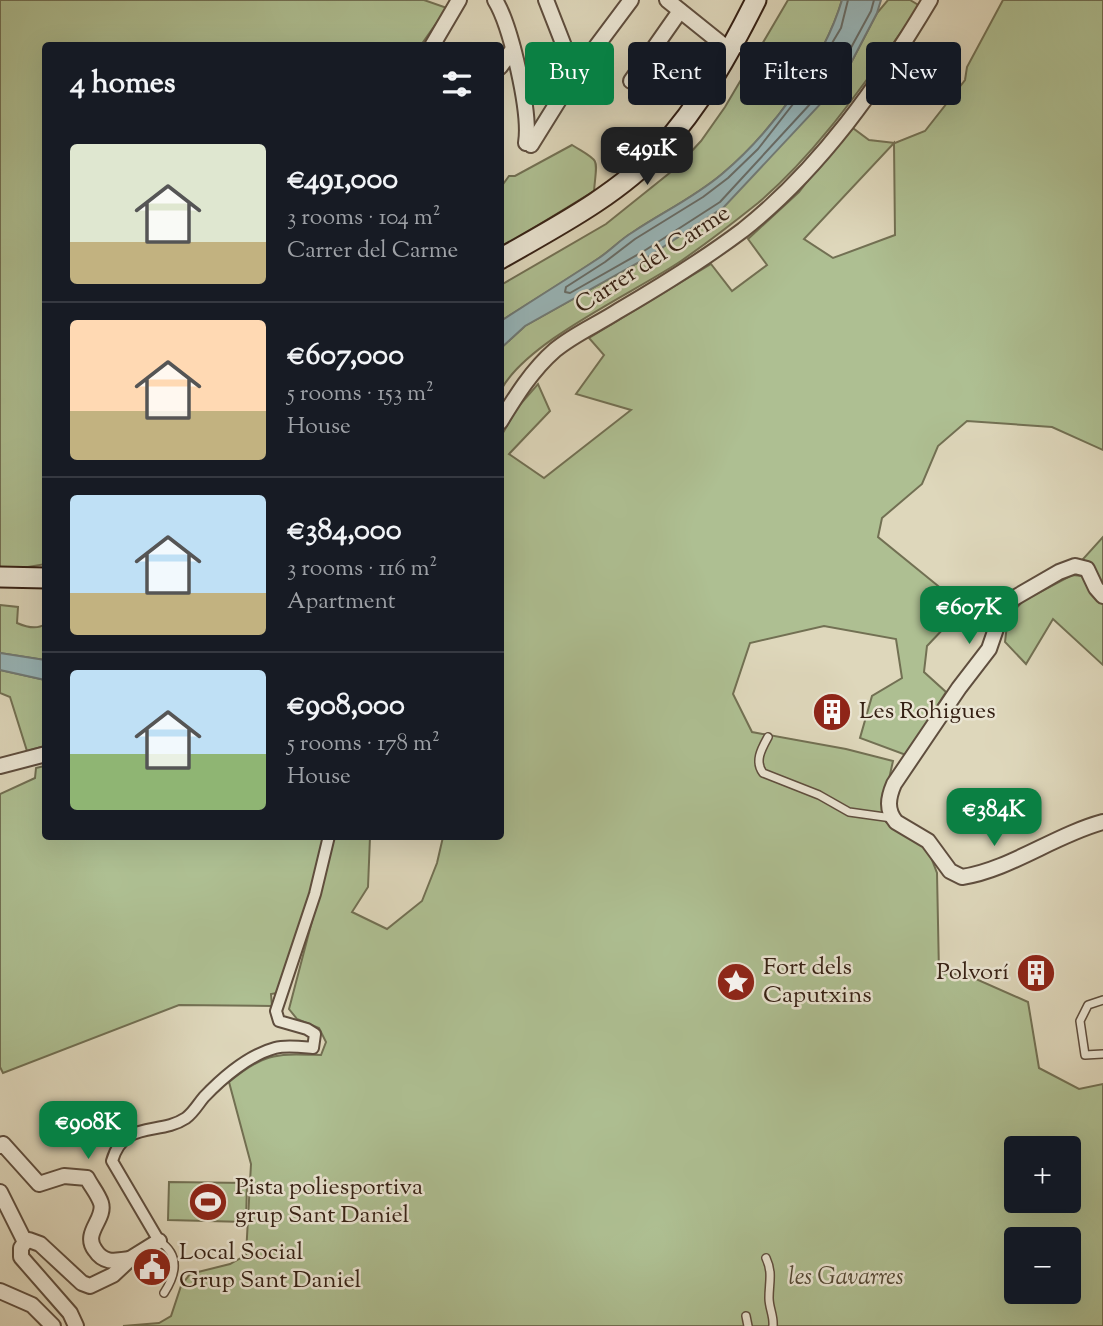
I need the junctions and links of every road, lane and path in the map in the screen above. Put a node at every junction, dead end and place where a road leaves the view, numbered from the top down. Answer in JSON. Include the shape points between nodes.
{"nodes":[{"id":1,"x":458,"y":0,"type":"edge"},
{"id":2,"x":495,"y":0,"type":"edge"},
{"id":3,"x":546,"y":0,"type":"edge"},
{"id":4,"x":631,"y":0,"type":"edge"},
{"id":5,"x":667,"y":0,"type":"edge"},
{"id":6,"x":756,"y":0,"type":"edge"},
{"id":7,"x":930,"y":0,"type":"edge"},
{"id":8,"x":680,"y":10,"type":"junction"},
{"id":9,"x":434,"y":42,"type":"edge"},
{"id":10,"x":562,"y":42,"type":"edge"},
{"id":11,"x":658,"y":42,"type":"edge"},
{"id":12,"x":513,"y":49,"type":"junction"},
{"id":13,"x":729,"y":49,"type":"junction"},
{"id":14,"x":740,"y":49,"type":"edge"},
{"id":15,"x":504,"y":61,"type":"edge"},
{"id":16,"x":527,"y":125,"type":"junction"},
{"id":17,"x":543,"y":125,"type":"junction"},
{"id":18,"x":504,"y":257,"type":"edge"},
{"id":19,"x":504,"y":416,"type":"edge"},
{"id":20,"x":0,"y":577,"type":"edge"},
{"id":21,"x":42,"y":578,"type":"edge"},
{"id":22,"x":1103,"y":596,"type":"edge"},
{"id":23,"x":768,"y":737,"type":"dead end"},
{"id":24,"x":42,"y":755,"type":"edge"},
{"id":25,"x":3,"y":763,"type":"edge"},
{"id":26,"x":892,"y":818,"type":"junction"},
{"id":27,"x":1103,"y":822,"type":"edge"},
{"id":28,"x":328,"y":840,"type":"edge"},
{"id":29,"x":1103,"y":1000,"type":"edge"},
{"id":30,"x":1103,"y":1054,"type":"edge"},
{"id":31,"x":0,"y":1146,"type":"edge"},
{"id":32,"x":0,"y":1192,"type":"edge"},
{"id":33,"x":159,"y":1241,"type":"junction"},
{"id":34,"x":25,"y":1242,"type":"junction"},
{"id":35,"x":765,"y":1258,"type":"dead end"},
{"id":36,"x":130,"y":1259,"type":"junction"},
{"id":37,"x":0,"y":1291,"type":"edge"},
{"id":38,"x":164,"y":1293,"type":"dead end"},
{"id":39,"x":746,"y":1316,"type":"dead end"},
{"id":40,"x":53,"y":1326,"type":"edge"},
{"id":41,"x":76,"y":1326,"type":"edge"},
{"id":42,"x":748,"y":1326,"type":"edge"},
{"id":43,"x":773,"y":1326,"type":"edge"}],
"edges":[{"from":1,"to":9,"type":"street"},
{"from":2,"to":12,"type":"street"},
{"from":3,"to":10,"type":"street"},
{"from":4,"to":17,"type":"street"},
{"from":5,"to":8,"type":"street"},
{"from":6,"to":13,"type":"main road"},
{"from":7,"to":19,"type":"street","name":"Carrer del Carme","via":[[846,123],[772,205],[710,254],[557,349]]},
{"from":8,"to":11,"type":"street"},
{"from":8,"to":13,"type":"street"},
{"from":12,"to":15,"type":"street"},
{"from":12,"to":16,"type":"street"},
{"from":13,"to":14,"type":"lane"},
{"from":13,"to":18,"type":"main road","via":[[687,117],[658,151],[577,214]]},
{"from":16,"to":17,"type":"street"},
{"from":16,"to":17,"type":"street","via":[[528,144]]},
{"from":20,"to":21,"type":"main road"},
{"from":22,"to":26,"type":"street","via":[[1087,569],[1075,566],[1009,601],[989,649],[894,784],[888,800]]},
{"from":23,"to":26,"type":"lane","via":[[759,759],[763,772],[849,812]]},
{"from":24,"to":25,"type":"street"},
{"from":26,"to":27,"type":"street","via":[[929,841],[950,871],[962,877],[986,872]]},
{"from":28,"to":33,"type":"street","via":[[276,1011],[279,1021],[315,1034],[313,1048],[277,1047],[258,1055],[219,1084],[186,1118],[139,1130],[115,1151],[113,1161]]},
{"from":29,"to":30,"type":"lane","via":[[1088,1005],[1080,1021],[1085,1055]]},
{"from":31,"to":36,"type":"street","via":[[3,1144],[39,1184],[64,1176],[87,1178],[101,1204],[92,1245],[108,1261]]},
{"from":32,"to":34,"type":"street"},
{"from":33,"to":36,"type":"street"},
{"from":33,"to":38,"type":"lane","via":[[174,1259]]},
{"from":34,"to":36,"type":"street","via":[[40,1244],[90,1286],[113,1275]]},
{"from":34,"to":41,"type":"street","via":[[21,1257]]},
{"from":35,"to":43,"type":"lane","via":[[772,1275]]},
{"from":37,"to":40,"type":"street","via":[[32,1305]]},
{"from":39,"to":42,"type":"lane"}]}
